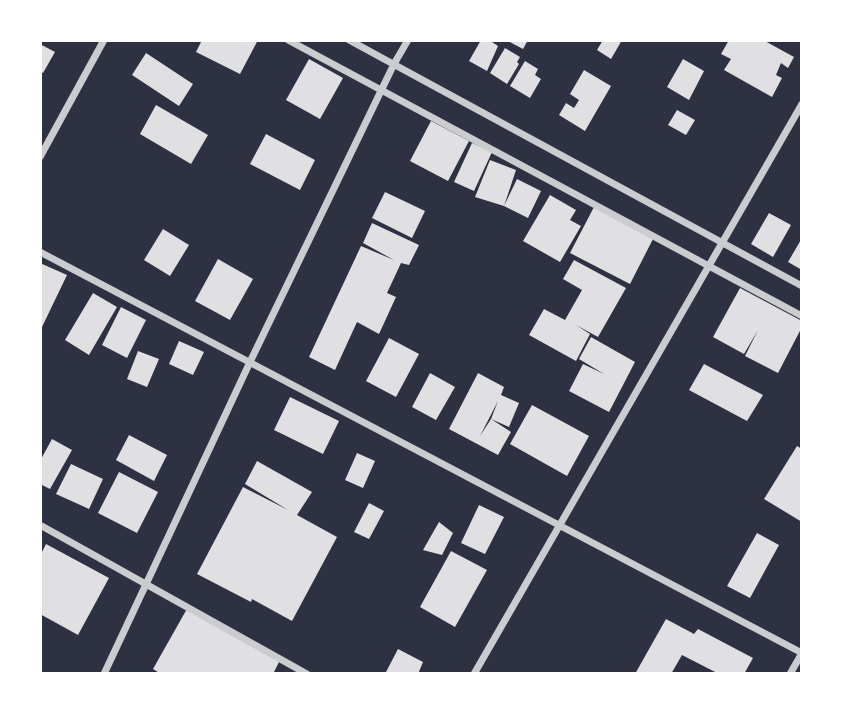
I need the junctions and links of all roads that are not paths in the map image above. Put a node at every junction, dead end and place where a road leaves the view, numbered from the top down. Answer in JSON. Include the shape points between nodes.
{"nodes":[{"id":1,"x":104,"y":40,"type":"edge"},
{"id":2,"x":288,"y":40,"type":"edge"},
{"id":3,"x":349,"y":40,"type":"edge"},
{"id":4,"x":408,"y":40,"type":"edge"},
{"id":5,"x":394,"y":64,"type":"junction"},
{"id":6,"x":381,"y":90,"type":"junction"},
{"id":7,"x":802,"y":104,"type":"edge"},
{"id":8,"x":40,"y":158,"type":"edge"},
{"id":9,"x":721,"y":244,"type":"junction"},
{"id":10,"x":40,"y":252,"type":"edge"},
{"id":11,"x":708,"y":267,"type":"junction"},
{"id":12,"x":802,"y":286,"type":"edge"},
{"id":13,"x":802,"y":316,"type":"edge"},
{"id":14,"x":250,"y":362,"type":"junction"},
{"id":15,"x":40,"y":525,"type":"edge"},
{"id":16,"x":560,"y":525,"type":"junction"},
{"id":17,"x":147,"y":584,"type":"junction"},
{"id":18,"x":802,"y":653,"type":"edge"},
{"id":19,"x":104,"y":674,"type":"edge"},
{"id":20,"x":307,"y":674,"type":"edge"},
{"id":21,"x":474,"y":674,"type":"edge"},
{"id":22,"x":790,"y":674,"type":"edge"}],
"edges":[{"from":1,"to":8,"type":"street"},
{"from":2,"to":6,"type":"street"},
{"from":3,"to":5,"type":"street"},
{"from":4,"to":5,"type":"street"},
{"from":5,"to":6,"type":"street"},
{"from":5,"to":9,"type":"street"},
{"from":6,"to":11,"type":"street"},
{"from":6,"to":14,"type":"street"},
{"from":7,"to":9,"type":"street"},
{"from":9,"to":11,"type":"street"},
{"from":9,"to":12,"type":"street"},
{"from":10,"to":14,"type":"street"},
{"from":11,"to":13,"type":"street"},
{"from":11,"to":16,"type":"street"},
{"from":14,"to":16,"type":"street"},
{"from":14,"to":17,"type":"street"},
{"from":15,"to":17,"type":"street"},
{"from":16,"to":18,"type":"street"},
{"from":16,"to":21,"type":"street"},
{"from":17,"to":19,"type":"street"},
{"from":17,"to":20,"type":"street"},
{"from":18,"to":22,"type":"street"}]}
